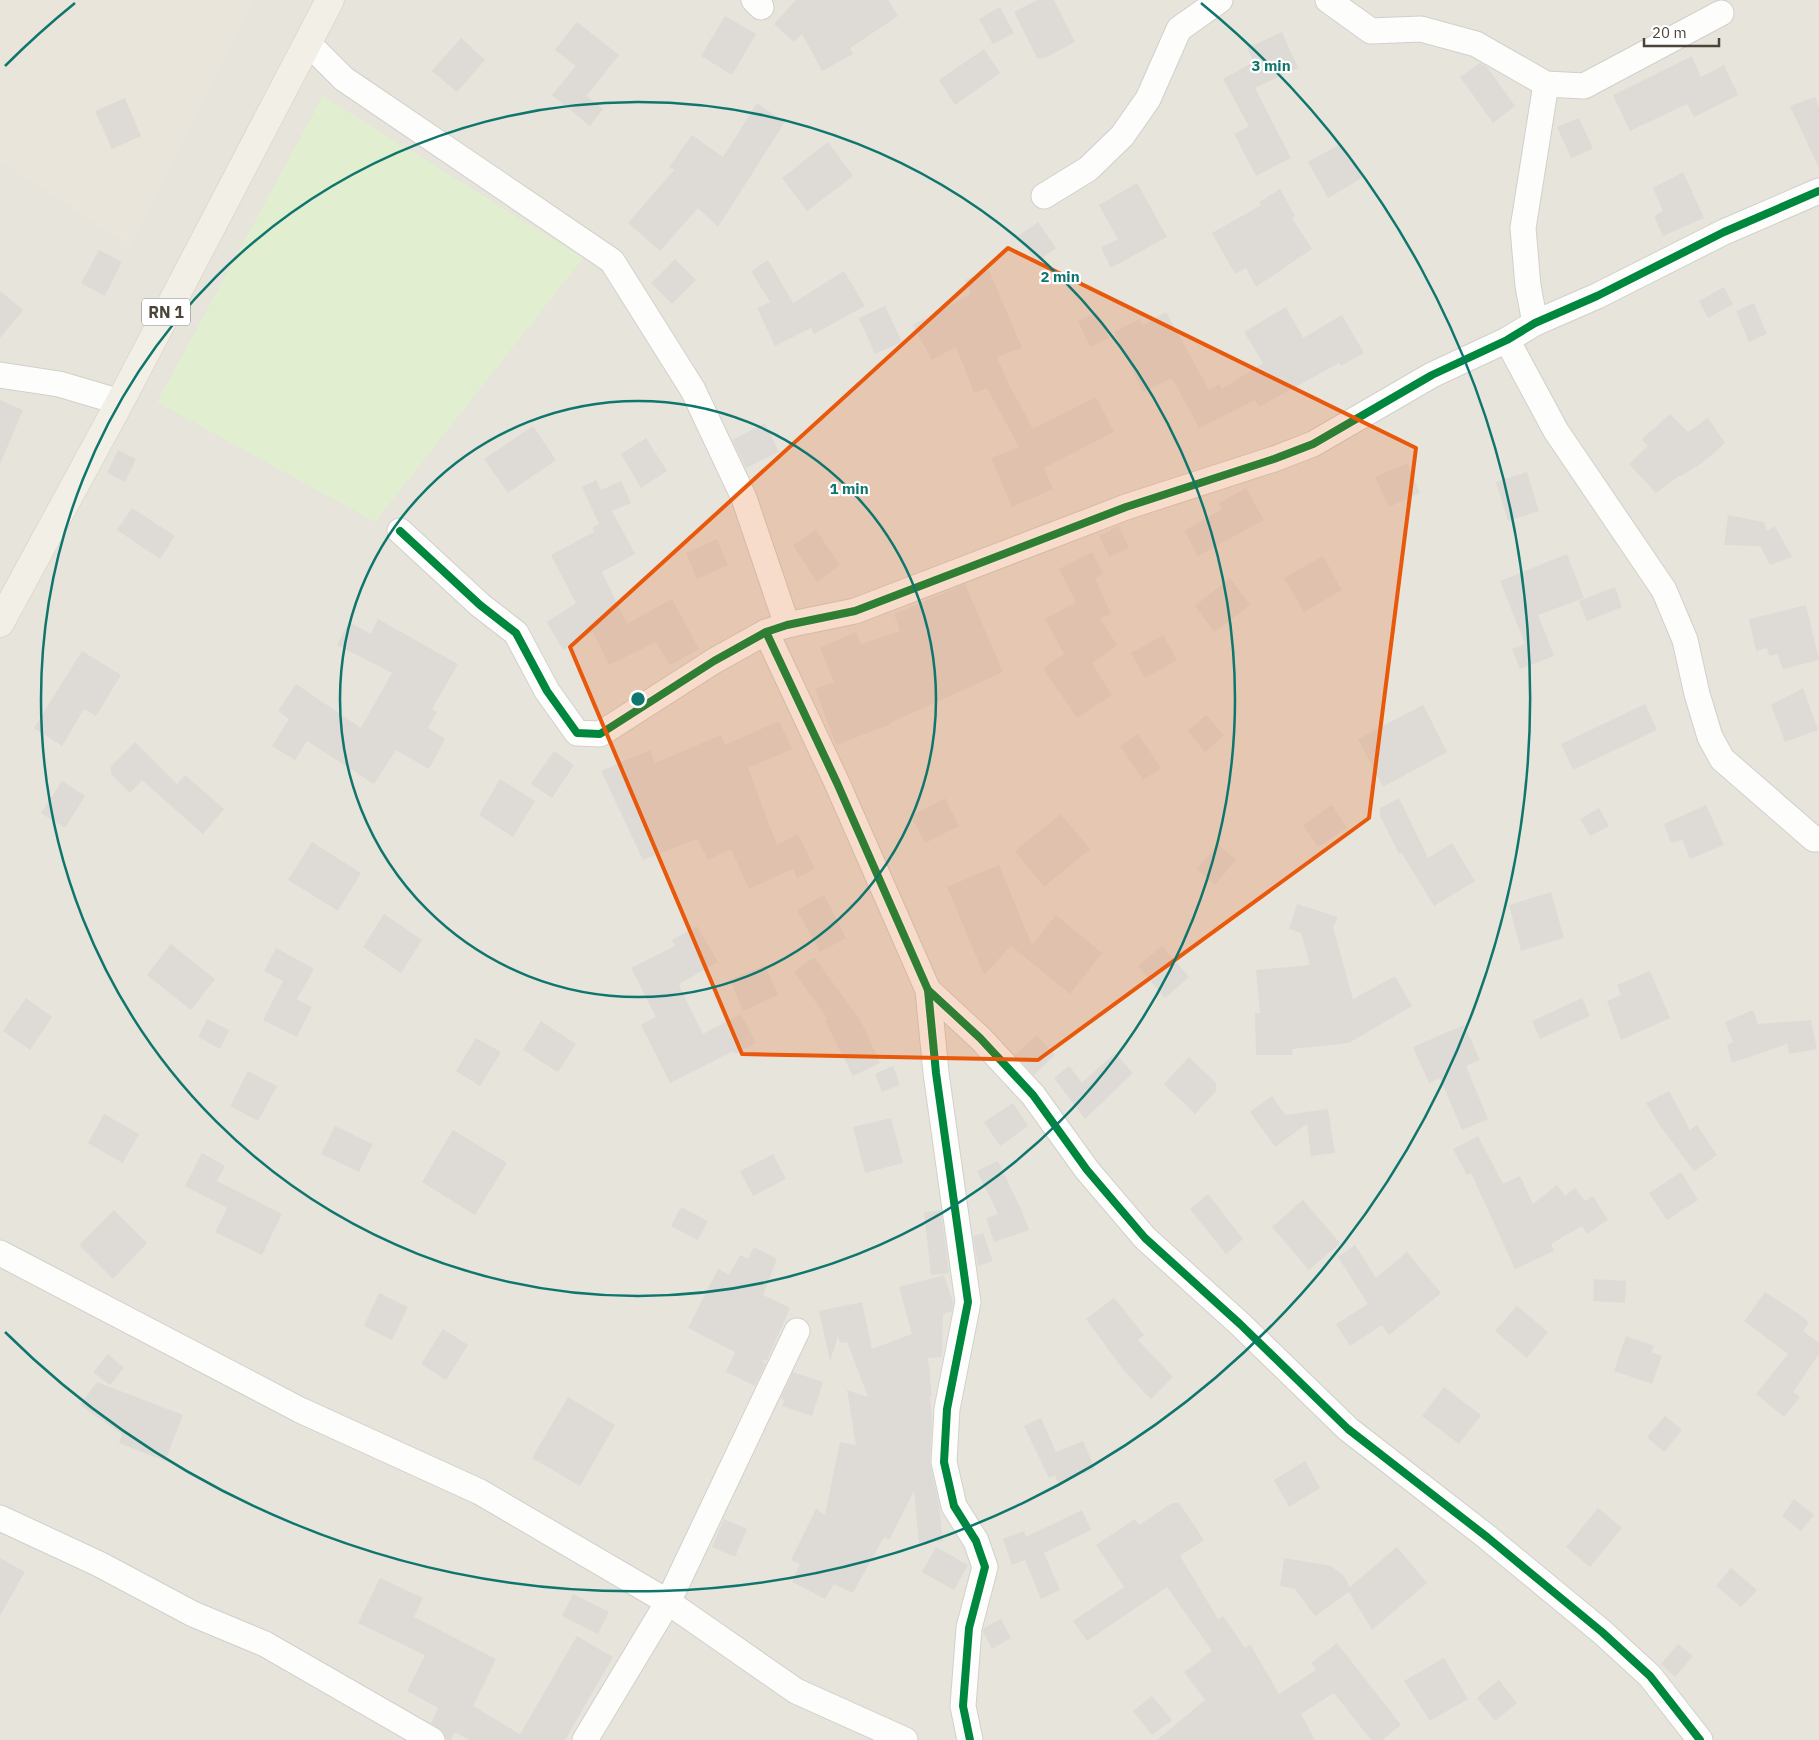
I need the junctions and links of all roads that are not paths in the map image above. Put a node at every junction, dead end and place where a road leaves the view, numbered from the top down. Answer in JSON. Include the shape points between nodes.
{"nodes":[{"id":1,"x":330,"y":0,"type":"edge"},
{"id":2,"x":1220,"y":0,"type":"edge"},
{"id":3,"x":1328,"y":0,"type":"edge"},
{"id":4,"x":1721,"y":13,"type":"dead end"},
{"id":5,"x":307,"y":42,"type":"junction"},
{"id":6,"x":1546,"y":84,"type":"junction"},
{"id":7,"x":1819,"y":191,"type":"edge"},
{"id":8,"x":1044,"y":196,"type":"dead end"},
{"id":9,"x":1535,"y":323,"type":"junction"},
{"id":10,"x":1507,"y":340,"type":"junction"},
{"id":11,"x":0,"y":375,"type":"edge"},
{"id":12,"x":120,"y":402,"type":"junction"},
{"id":13,"x":400,"y":530,"type":"dead end"},
{"id":14,"x":0,"y":623,"type":"edge"},
{"id":15,"x":776,"y":629,"type":"junction"},
{"id":16,"x":1819,"y":839,"type":"edge"},
{"id":17,"x":928,"y":990,"type":"junction"},
{"id":18,"x":0,"y":1254,"type":"edge"},
{"id":19,"x":797,"y":1331,"type":"dead end"},
{"id":20,"x":0,"y":1518,"type":"edge"},
{"id":21,"x":668,"y":1602,"type":"junction"},
{"id":22,"x":432,"y":1740,"type":"edge"},
{"id":23,"x":585,"y":1740,"type":"edge"},
{"id":24,"x":905,"y":1740,"type":"edge"},
{"id":25,"x":970,"y":1740,"type":"edge"},
{"id":26,"x":1700,"y":1740,"type":"edge"}],
"edges":[{"from":1,"to":5,"type":"main road","number":"RN 1"},
{"from":2,"to":8,"type":"street","via":[[1178,29],[1148,99],[1122,136],[1088,169]]},
{"from":3,"to":6,"type":"street","via":[[1371,31],[1421,28],[1476,44]]},
{"from":4,"to":6,"type":"street","via":[[1584,86]]},
{"from":5,"to":12,"type":"main road","number":"RN 1"},
{"from":5,"to":15,"type":"street","via":[[344,79],[612,261],[693,390],[744,498]]},
{"from":6,"to":9,"type":"street","via":[[1523,228]]},
{"from":7,"to":9,"type":"street","via":[[1724,232],[1597,296]]},
{"from":9,"to":10,"type":"street"},
{"from":10,"to":15,"type":"street","via":[[1432,375],[1313,444],[1126,507],[855,611]]},
{"from":10,"to":16,"type":"street","via":[[1556,431],[1664,590],[1685,640],[1710,737],[1722,759],[1814,839]]},
{"from":11,"to":12,"type":"street","via":[[59,384]]},
{"from":12,"to":14,"type":"main road","number":"RN 1"},
{"from":13,"to":15,"type":"street","via":[[480,605],[516,633],[546,691],[577,733],[600,734],[714,661]]},
{"from":15,"to":17,"type":"street","via":[[838,783]]},
{"from":17,"to":25,"type":"street","via":[[936,1073],[968,1302],[947,1410],[944,1462],[954,1506],[976,1541],[986,1567],[970,1628],[963,1706]]},
{"from":17,"to":26,"type":"street","via":[[980,1038],[1032,1095],[1087,1170],[1145,1238],[1348,1429],[1602,1632],[1650,1676]]},
{"from":18,"to":21,"type":"street","via":[[300,1410],[480,1492]]},
{"from":19,"to":21,"type":"street"},
{"from":20,"to":22,"type":"street","via":[[99,1564],[194,1614],[265,1644]]},
{"from":21,"to":23,"type":"street"},
{"from":21,"to":24,"type":"street","via":[[796,1691]]}]}
